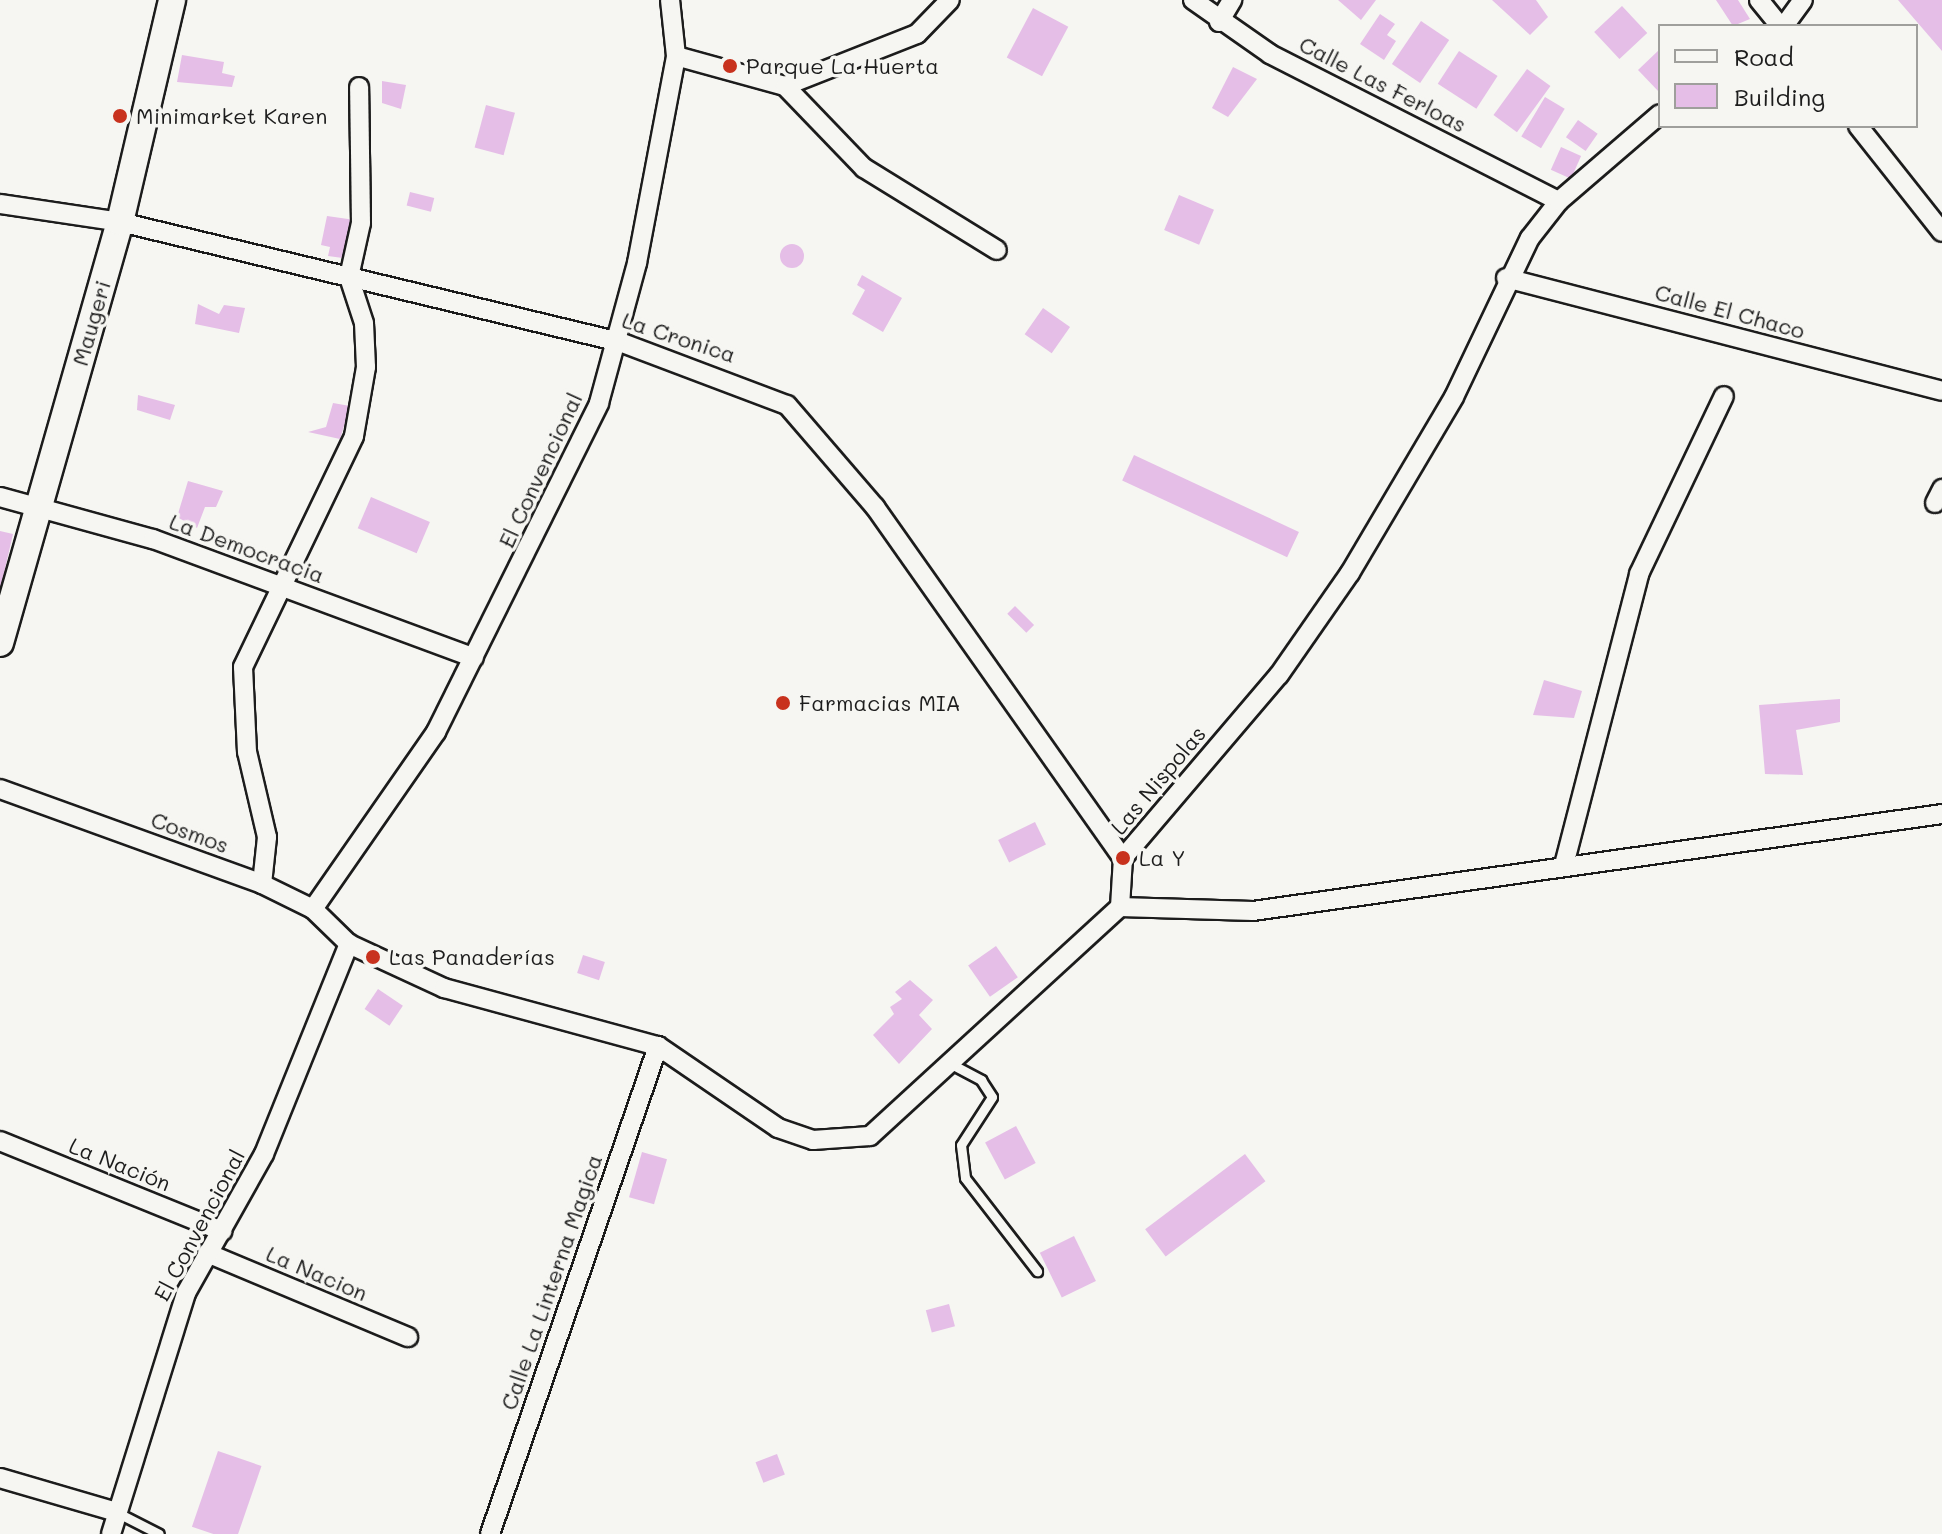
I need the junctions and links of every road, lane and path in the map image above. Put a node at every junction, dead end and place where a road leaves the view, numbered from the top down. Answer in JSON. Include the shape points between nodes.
{"nodes":[{"id":1,"x":172,"y":0,"type":"edge"},
{"id":2,"x":670,"y":0,"type":"edge"},
{"id":3,"x":950,"y":0,"type":"edge"},
{"id":4,"x":1193,"y":0,"type":"edge"},
{"id":5,"x":1232,"y":0,"type":"edge"},
{"id":6,"x":1759,"y":0,"type":"edge"},
{"id":7,"x":1803,"y":0,"type":"edge"},
{"id":8,"x":1219,"y":22,"type":"junction"},
{"id":9,"x":1780,"y":24,"type":"edge"},
{"id":10,"x":1784,"y":24,"type":"edge"},
{"id":11,"x":676,"y":56,"type":"junction"},
{"id":12,"x":785,"y":86,"type":"junction"},
{"id":13,"x":359,"y":87,"type":"dead end"},
{"id":14,"x":1658,"y":116,"type":"edge"},
{"id":15,"x":1860,"y":128,"type":"edge"},
{"id":16,"x":1559,"y":201,"type":"junction"},
{"id":17,"x":0,"y":204,"type":"edge"},
{"id":18,"x":120,"y":222,"type":"junction"},
{"id":19,"x":1942,"y":232,"type":"edge"},
{"id":20,"x":997,"y":250,"type":"dead end"},
{"id":21,"x":349,"y":277,"type":"junction"},
{"id":22,"x":1506,"y":278,"type":"junction"},
{"id":23,"x":620,"y":342,"type":"junction"},
{"id":24,"x":1942,"y":391,"type":"edge"},
{"id":25,"x":1724,"y":396,"type":"dead end"},
{"id":26,"x":0,"y":497,"type":"edge"},
{"id":27,"x":39,"y":502,"type":"junction"},
{"id":28,"x":279,"y":586,"type":"junction"},
{"id":29,"x":0,"y":643,"type":"edge"},
{"id":30,"x":474,"y":658,"type":"junction"},
{"id":31,"x":0,"y":789,"type":"edge"},
{"id":32,"x":1942,"y":814,"type":"edge"},
{"id":33,"x":1123,"y":858,"type":"junction"},
{"id":34,"x":1564,"y":865,"type":"junction"},
{"id":35,"x":262,"y":884,"type":"junction"},
{"id":36,"x":1120,"y":907,"type":"junction"},
{"id":37,"x":313,"y":909,"type":"junction"},
{"id":38,"x":349,"y":944,"type":"junction"},
{"id":39,"x":658,"y":1046,"type":"junction"},
{"id":40,"x":955,"y":1066,"type":"junction"},
{"id":41,"x":0,"y":1141,"type":"edge"},
{"id":42,"x":222,"y":1231,"type":"junction"},
{"id":43,"x":207,"y":1253,"type":"junction"},
{"id":44,"x":1037,"y":1271,"type":"dead end"},
{"id":45,"x":408,"y":1337,"type":"dead end"},
{"id":46,"x":0,"y":1478,"type":"edge"},
{"id":47,"x":116,"y":1512,"type":"junction"},
{"id":48,"x":111,"y":1534,"type":"edge"},
{"id":49,"x":159,"y":1534,"type":"edge"},
{"id":50,"x":490,"y":1534,"type":"edge"}],
"edges":[{"from":1,"to":18,"type":"street","name":"Maugeri"},
{"from":2,"to":11,"type":"street","name":"El Convencional"},
{"from":3,"to":12,"type":"street","via":[[894,46],[820,66]]},
{"from":4,"to":8,"type":"street","name":"Calle Las Ferloas"},
{"from":5,"to":8,"type":"street"},
{"from":6,"to":9,"type":"street"},
{"from":7,"to":10,"type":"street"},
{"from":8,"to":16,"type":"street","name":"Calle Las Ferloas"},
{"from":11,"to":12,"type":"street"},
{"from":11,"to":23,"type":"street","name":"El Convencional"},
{"from":12,"to":20,"type":"street","via":[[864,168]]},
{"from":13,"to":21,"type":"street","via":[[361,223]]},
{"from":14,"to":16,"type":"street","name":"Las Nispolas"},
{"from":15,"to":19,"type":"street"},
{"from":16,"to":22,"type":"street","name":"Las Nispolas"},
{"from":17,"to":18,"type":"street","name":"La Cronica"},
{"from":18,"to":21,"type":"street","name":"La Cronica"},
{"from":18,"to":27,"type":"street","name":"Maugeri"},
{"from":21,"to":23,"type":"street","name":"La Cronica"},
{"from":21,"to":28,"type":"street","via":[[364,323],[366,367],[354,436]]},
{"from":22,"to":24,"type":"street","name":"Calle El Chaco"},
{"from":22,"to":33,"type":"street","name":"Las Nispolas","via":[[1454,397],[1350,573],[1279,675]]},
{"from":23,"to":30,"type":"street","name":"El Convencional","via":[[599,403]]},
{"from":23,"to":33,"type":"street","name":"La Cronica","via":[[787,405],[828,446]]},
{"from":25,"to":34,"type":"street","via":[[1639,574]]},
{"from":26,"to":27,"type":"street","name":"La Democracia"},
{"from":27,"to":28,"type":"street","name":"La Democracia"},
{"from":27,"to":29,"type":"street","name":"Maugeri"},
{"from":28,"to":30,"type":"street","name":"La Democracia"},
{"from":28,"to":35,"type":"street","via":[[243,667],[247,752],[267,837]]},
{"from":30,"to":37,"type":"street","name":"El Convencional","via":[[388,809]]},
{"from":31,"to":35,"type":"street","name":"Cosmos"},
{"from":32,"to":34,"type":"street"},
{"from":33,"to":36,"type":"street","name":"Las Nispolas"},
{"from":34,"to":36,"type":"street","via":[[1253,911]]},
{"from":35,"to":37,"type":"street","name":"Cosmos"},
{"from":36,"to":40,"type":"street"},
{"from":37,"to":38,"type":"street","name":"Cosmos"},
{"from":38,"to":39,"type":"street","via":[[444,988]]},
{"from":38,"to":42,"type":"street","name":"El Convencional","via":[[264,1154]]},
{"from":39,"to":40,"type":"street","via":[[778,1128],[813,1140],[870,1136]]},
{"from":39,"to":50,"type":"street","name":"Calle La Linterna Magica"},
{"from":40,"to":44,"type":"lane","via":[[981,1080],[992,1097],[961,1145],[965,1178]]},
{"from":41,"to":42,"type":"street","name":"La Nación"},
{"from":42,"to":43,"type":"street","name":"El Convencional"},
{"from":43,"to":45,"type":"street","name":"La Nacion"},
{"from":43,"to":47,"type":"street","name":"El Convencional","via":[[174,1328]]},
{"from":46,"to":47,"type":"street"},
{"from":47,"to":48,"type":"street","name":"El Convencional"},
{"from":47,"to":49,"type":"lane"}]}
